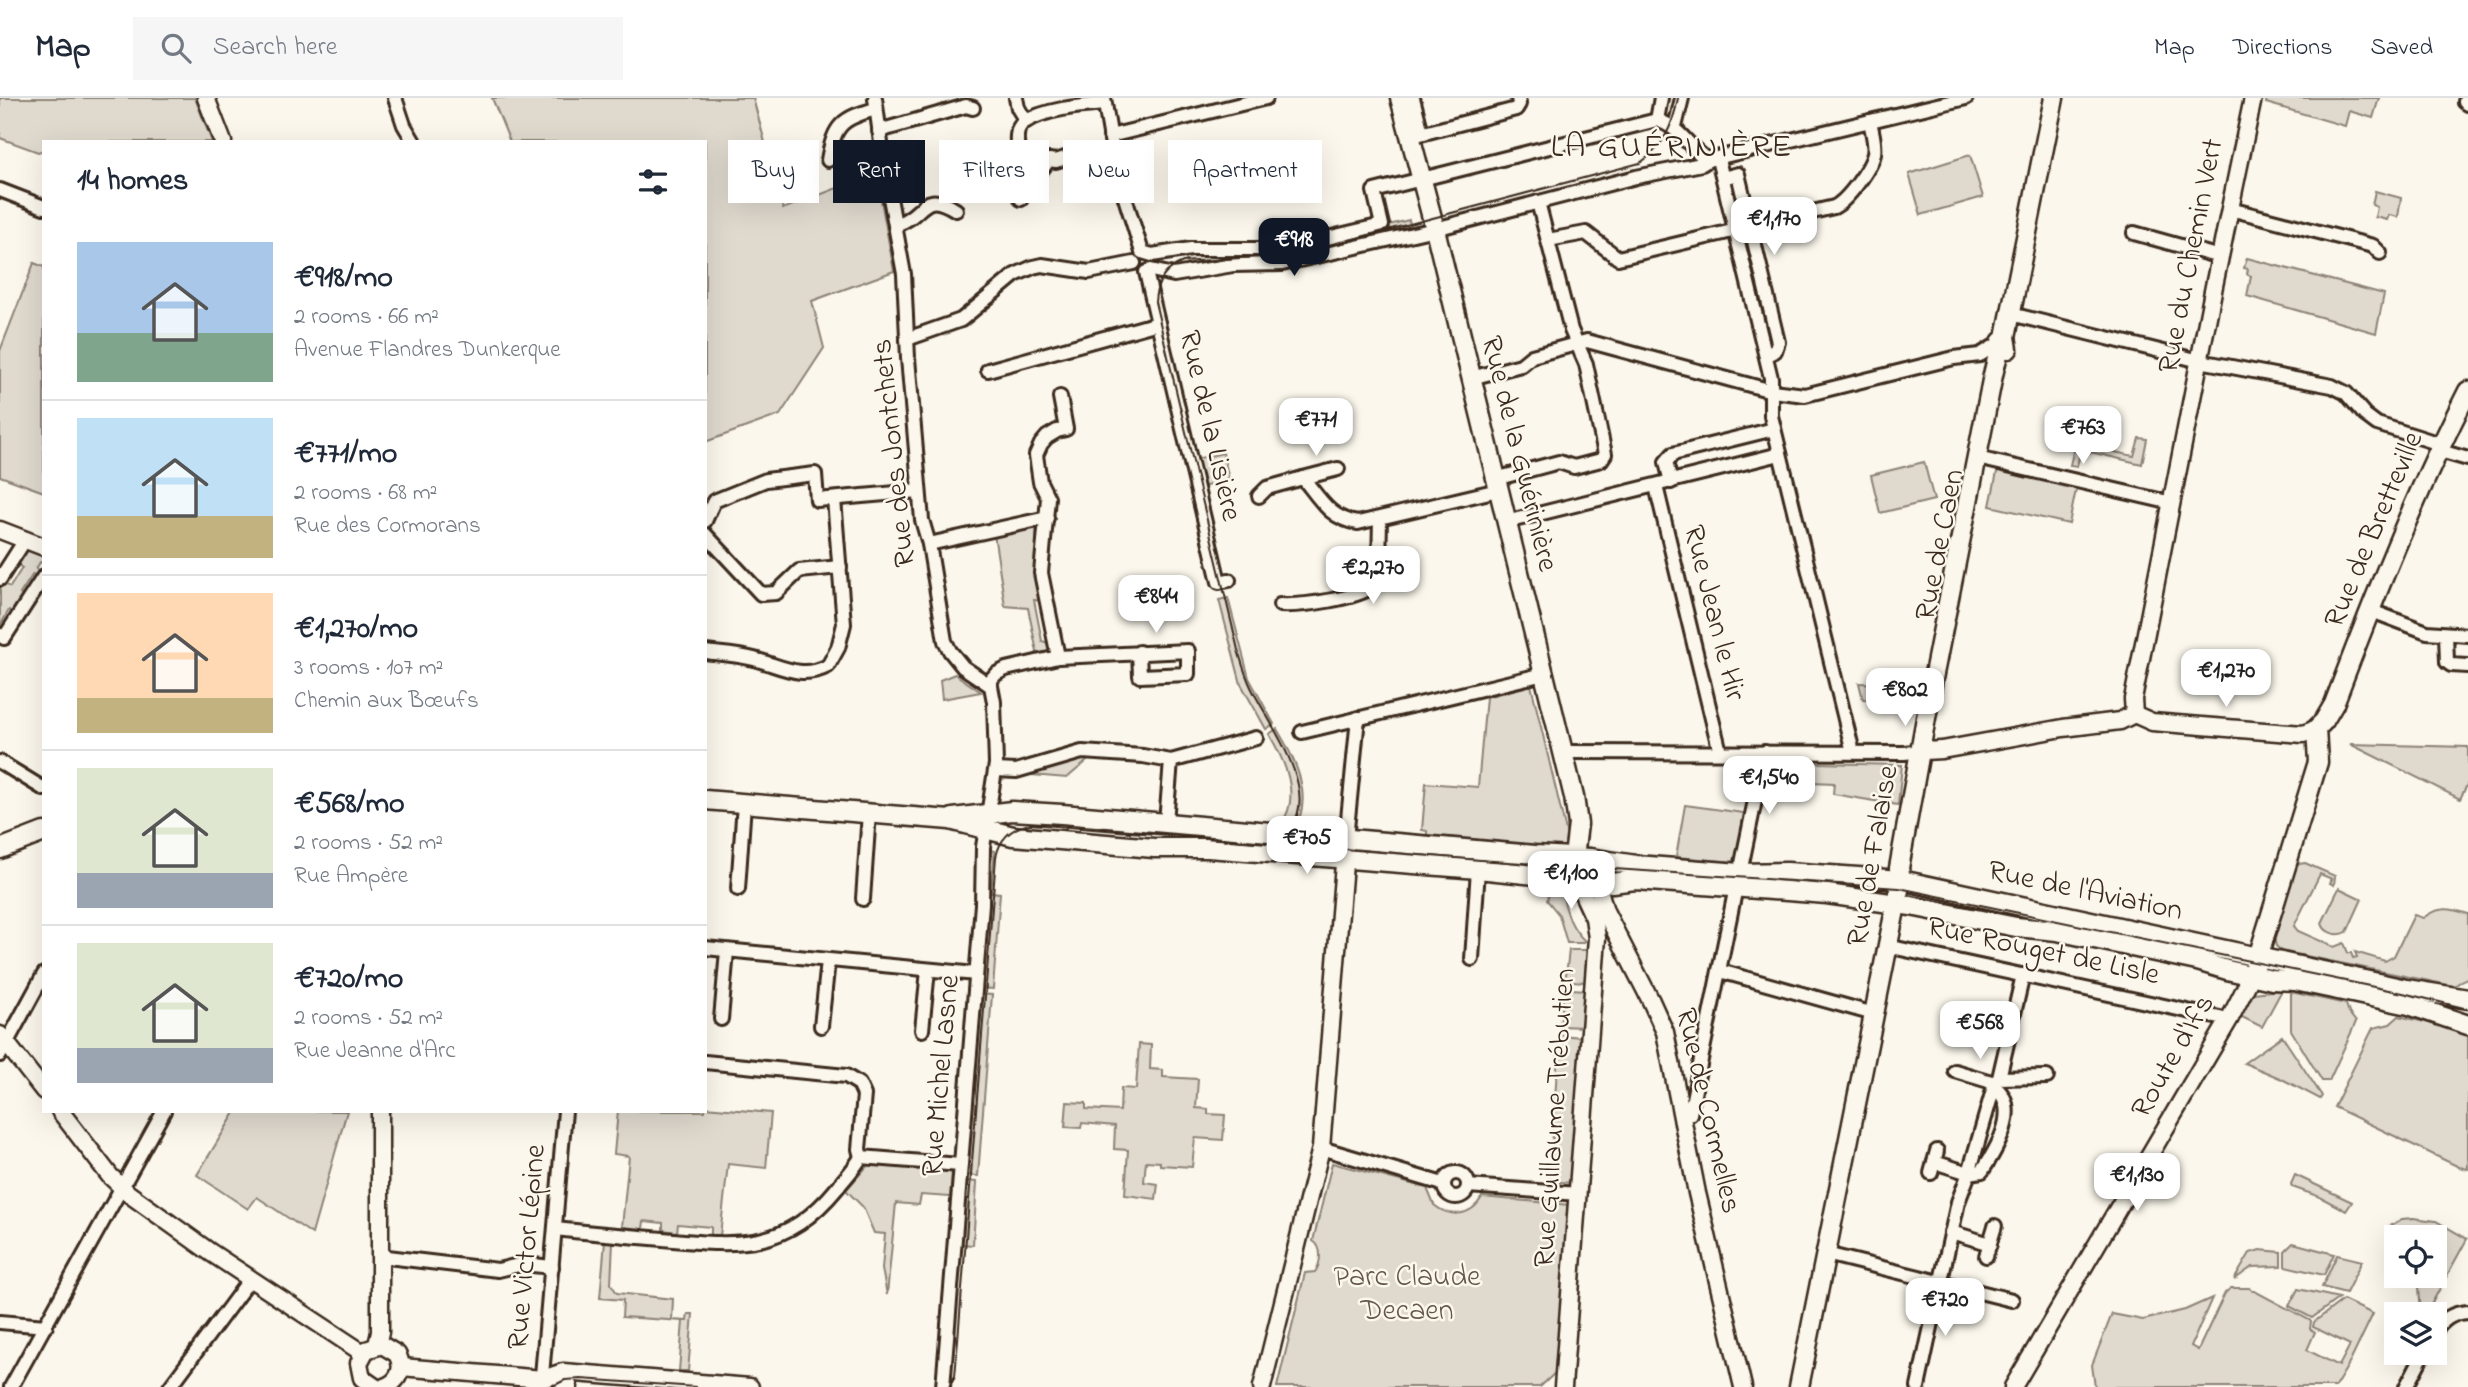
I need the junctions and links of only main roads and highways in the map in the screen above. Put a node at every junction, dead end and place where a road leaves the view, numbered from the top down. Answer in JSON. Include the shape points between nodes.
{"nodes":[{"id":1,"x":1400,"y":98,"type":"edge"},
{"id":2,"x":2054,"y":98,"type":"edge"},
{"id":3,"x":1993,"y":369,"type":"junction"},
{"id":4,"x":2468,"y":391,"type":"edge"},
{"id":5,"x":2316,"y":729,"type":"joint"},
{"id":6,"x":1925,"y":751,"type":"junction"},
{"id":7,"x":707,"y":800,"type":"edge"},
{"id":8,"x":986,"y":822,"type":"junction"},
{"id":9,"x":42,"y":833,"type":"edge"},
{"id":10,"x":0,"y":849,"type":"edge"},
{"id":11,"x":1582,"y":857,"type":"junction"},
{"id":12,"x":1738,"y":880,"type":"junction"},
{"id":13,"x":1901,"y":880,"type":"junction"},
{"id":14,"x":1896,"y":904,"type":"junction"},
{"id":15,"x":2258,"y":957,"type":"junction"},
{"id":16,"x":2252,"y":975,"type":"junction"},
{"id":17,"x":2468,"y":999,"type":"edge"},
{"id":18,"x":2468,"y":1025,"type":"edge"},
{"id":19,"x":1799,"y":1387,"type":"edge"}],
"edges":[{"from":1,"to":11,"type":"main road","name":"Rue de la Guérinière","via":[[1416,135],[1421,180],[1574,797]]},
{"from":2,"to":3,"type":"main road","name":"Rue de Falaise","via":[[2004,340],[2008,353]]},
{"from":3,"to":6,"type":"main road","name":"Rue de Falaise"},
{"from":3,"to":6,"type":"main road","name":"Rue de Caen","via":[[1986,460]]},
{"from":4,"to":5,"type":"main road","name":"Rue de Bretteville","via":[[2369,610],[2334,704]]},
{"from":5,"to":15,"type":"main road","name":"Route d'Ifs","via":[[2318,762]]},
{"from":6,"to":13,"type":"main road","name":"Rue de Caen","via":[[1908,870]]},
{"from":7,"to":8,"type":"main road"},
{"from":8,"to":11,"type":"main road","via":[[1018,811]]},
{"from":8,"to":12,"type":"main road","via":[[1013,836],[1478,869],[1562,880]]},
{"from":9,"to":10,"type":"main road"},
{"from":11,"to":12,"type":"main road"},
{"from":12,"to":13,"type":"main road","name":"Rue de l'Aviation","via":[[1787,872]]},
{"from":12,"to":14,"type":"main road","name":"Rue de l'Aviation"},
{"from":13,"to":14,"type":"main road","name":"Rue de Falaise"},
{"from":13,"to":15,"type":"main road","name":"Rue de l'Aviation"},
{"from":14,"to":16,"type":"main road","name":"Rue de l'Aviation","via":[[2057,931]]},
{"from":14,"to":19,"type":"main road","name":"Rue de Falaise"},
{"from":15,"to":16,"type":"main road","name":"Route d'Ifs"},
{"from":15,"to":17,"type":"main road","name":"Rue de l'Aviation"},
{"from":16,"to":18,"type":"main road","name":"Rue de l'Aviation","via":[[2409,1005]]}]}
